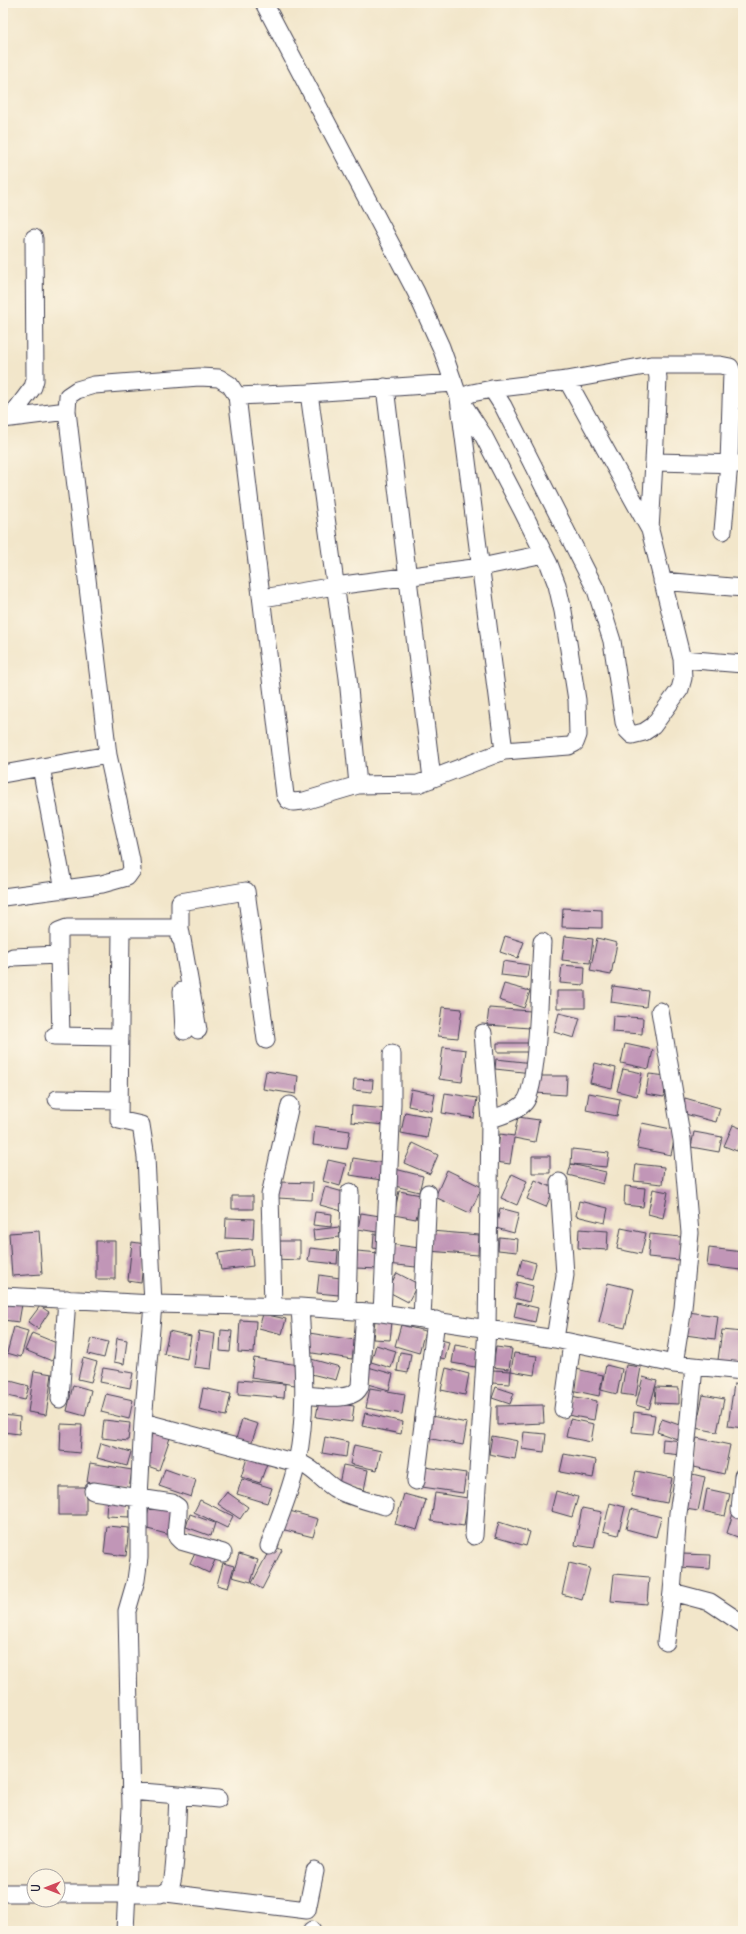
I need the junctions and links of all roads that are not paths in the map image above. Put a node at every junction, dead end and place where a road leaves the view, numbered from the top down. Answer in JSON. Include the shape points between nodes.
{"nodes":[{"id":1,"x":264,"y":3,"type":"edge"},
{"id":2,"x":34,"y":238,"type":"dead end"},
{"id":3,"x":651,"y":365,"type":"junction"},
{"id":4,"x":567,"y":380,"type":"junction"},
{"id":5,"x":384,"y":387,"type":"junction"},
{"id":6,"x":492,"y":389,"type":"junction"},
{"id":7,"x":309,"y":393,"type":"junction"},
{"id":8,"x":462,"y":393,"type":"junction"},
{"id":9,"x":238,"y":396,"type":"junction"},
{"id":10,"x":67,"y":411,"type":"junction"},
{"id":11,"x":7,"y":418,"type":"edge"},
{"id":12,"x":654,"y":462,"type":"junction"},
{"id":13,"x":736,"y":463,"type":"edge"},
{"id":14,"x":650,"y":530,"type":"junction"},
{"id":15,"x":723,"y":531,"type":"dead end"},
{"id":16,"x":544,"y":554,"type":"junction"},
{"id":17,"x":482,"y":567,"type":"junction"},
{"id":18,"x":407,"y":576,"type":"junction"},
{"id":19,"x":662,"y":581,"type":"junction"},
{"id":20,"x":335,"y":586,"type":"junction"},
{"id":21,"x":743,"y":588,"type":"edge"},
{"id":22,"x":263,"y":598,"type":"junction"},
{"id":23,"x":682,"y":659,"type":"junction"},
{"id":24,"x":743,"y":664,"type":"edge"},
{"id":25,"x":504,"y":751,"type":"junction"},
{"id":26,"x":108,"y":755,"type":"junction"},
{"id":27,"x":41,"y":767,"type":"junction"},
{"id":28,"x":3,"y":774,"type":"edge"},
{"id":29,"x":432,"y":779,"type":"junction"},
{"id":30,"x":358,"y":785,"type":"junction"},
{"id":31,"x":64,"y":890,"type":"junction"},
{"id":32,"x":3,"y":897,"type":"edge"},
{"id":33,"x":121,"y":928,"type":"junction"},
{"id":34,"x":180,"y":928,"type":"junction"},
{"id":35,"x":542,"y":942,"type":"dead end"},
{"id":36,"x":59,"y":955,"type":"junction"},
{"id":37,"x":3,"y":962,"type":"edge"},
{"id":38,"x":660,"y":1011,"type":"dead end"},
{"id":39,"x":191,"y":1031,"type":"dead end"},
{"id":40,"x":483,"y":1033,"type":"dead end"},
{"id":41,"x":120,"y":1037,"type":"junction"},
{"id":42,"x":266,"y":1040,"type":"dead end"},
{"id":43,"x":392,"y":1054,"type":"dead end"},
{"id":44,"x":57,"y":1099,"type":"dead end"},
{"id":45,"x":119,"y":1100,"type":"junction"},
{"id":46,"x":290,"y":1105,"type":"dead end"},
{"id":47,"x":490,"y":1120,"type":"junction"},
{"id":48,"x":559,"y":1182,"type":"dead end"},
{"id":49,"x":350,"y":1192,"type":"dead end"},
{"id":50,"x":428,"y":1193,"type":"dead end"},
{"id":51,"x":3,"y":1296,"type":"edge"},
{"id":52,"x":66,"y":1299,"type":"junction"},
{"id":53,"x":153,"y":1304,"type":"junction"},
{"id":54,"x":273,"y":1306,"type":"junction"},
{"id":55,"x":300,"y":1307,"type":"junction"},
{"id":56,"x":347,"y":1310,"type":"junction"},
{"id":57,"x":365,"y":1312,"type":"junction"},
{"id":58,"x":382,"y":1313,"type":"junction"},
{"id":59,"x":429,"y":1319,"type":"junction"},
{"id":60,"x":487,"y":1328,"type":"junction"},
{"id":61,"x":555,"y":1338,"type":"junction"},
{"id":62,"x":572,"y":1343,"type":"junction"},
{"id":63,"x":674,"y":1364,"type":"junction"},
{"id":64,"x":694,"y":1367,"type":"junction"},
{"id":65,"x":743,"y":1371,"type":"edge"},
{"id":66,"x":304,"y":1395,"type":"junction"},
{"id":67,"x":60,"y":1399,"type":"dead end"},
{"id":68,"x":563,"y":1409,"type":"dead end"},
{"id":69,"x":143,"y":1422,"type":"junction"},
{"id":70,"x":297,"y":1464,"type":"junction"},
{"id":71,"x":743,"y":1476,"type":"edge"},
{"id":72,"x":416,"y":1481,"type":"dead end"},
{"id":73,"x":93,"y":1492,"type":"dead end"},
{"id":74,"x":140,"y":1497,"type":"junction"},
{"id":75,"x":385,"y":1506,"type":"dead end"},
{"id":76,"x":740,"y":1510,"type":"dead end"},
{"id":77,"x":474,"y":1536,"type":"dead end"},
{"id":78,"x":268,"y":1546,"type":"dead end"},
{"id":79,"x":222,"y":1553,"type":"dead end"},
{"id":80,"x":672,"y":1592,"type":"junction"},
{"id":81,"x":743,"y":1624,"type":"edge"},
{"id":82,"x":666,"y":1642,"type":"dead end"},
{"id":83,"x":130,"y":1791,"type":"junction"},
{"id":84,"x":178,"y":1795,"type":"junction"},
{"id":85,"x":218,"y":1799,"type":"dead end"},
{"id":86,"x":315,"y":1872,"type":"dead end"},
{"id":87,"x":168,"y":1891,"type":"junction"},
{"id":88,"x":3,"y":1893,"type":"edge"},
{"id":89,"x":26,"y":1893,"type":"edge"},
{"id":90,"x":66,"y":1894,"type":"edge"},
{"id":91,"x":127,"y":1895,"type":"junction"},
{"id":92,"x":125,"y":1931,"type":"edge"}],
"edges":[{"from":1,"to":8,"type":"street","via":[[416,292]]},
{"from":2,"to":11,"type":"street","via":[[35,380],[33,388]]},
{"from":3,"to":4,"type":"street"},
{"from":3,"to":12,"type":"street","via":[[657,371],[658,378]]},
{"from":3,"to":13,"type":"street","via":[[730,366]]},
{"from":4,"to":6,"type":"street"},
{"from":4,"to":14,"type":"street"},
{"from":5,"to":7,"type":"street"},
{"from":5,"to":8,"type":"street"},
{"from":5,"to":18,"type":"street"},
{"from":6,"to":8,"type":"street"},
{"from":6,"to":23,"type":"street","via":[[596,590],[612,641],[624,722],[632,734],[638,735],[653,726],[680,689],[683,678]]},
{"from":7,"to":9,"type":"street"},
{"from":7,"to":20,"type":"street"},
{"from":8,"to":16,"type":"street"},
{"from":8,"to":17,"type":"street"},
{"from":9,"to":10,"type":"street","via":[[230,385],[219,378],[199,377],[94,385],[77,390],[68,396]]},
{"from":9,"to":22,"type":"street"},
{"from":10,"to":11,"type":"street"},
{"from":10,"to":26,"type":"street"},
{"from":12,"to":13,"type":"street"},
{"from":12,"to":14,"type":"street"},
{"from":13,"to":15,"type":"street"},
{"from":14,"to":19,"type":"street"},
{"from":16,"to":17,"type":"street"},
{"from":16,"to":25,"type":"street","via":[[557,585],[563,611],[577,700],[578,735],[575,743],[569,746]]},
{"from":17,"to":18,"type":"street"},
{"from":17,"to":25,"type":"street"},
{"from":18,"to":20,"type":"street"},
{"from":18,"to":29,"type":"street"},
{"from":19,"to":21,"type":"street"},
{"from":19,"to":23,"type":"street"},
{"from":20,"to":22,"type":"street"},
{"from":20,"to":30,"type":"street","via":[[348,678]]},
{"from":22,"to":30,"type":"street","via":[[285,795],[288,800],[298,802]]},
{"from":23,"to":24,"type":"street"},
{"from":25,"to":29,"type":"street"},
{"from":26,"to":27,"type":"street"},
{"from":26,"to":31,"type":"street","via":[[132,870],[127,877]]},
{"from":27,"to":28,"type":"street"},
{"from":27,"to":31,"type":"street"},
{"from":29,"to":30,"type":"street","via":[[418,784]]},
{"from":31,"to":32,"type":"street"},
{"from":33,"to":34,"type":"street"},
{"from":33,"to":36,"type":"street","via":[[67,928],[59,931]]},
{"from":33,"to":41,"type":"street"},
{"from":34,"to":39,"type":"street"},
{"from":34,"to":42,"type":"street","via":[[180,902],[246,891]]},
{"from":35,"to":47,"type":"street","via":[[535,1068],[528,1098],[519,1108]]},
{"from":36,"to":37,"type":"street","via":[[13,957]]},
{"from":36,"to":41,"type":"street","via":[[57,1036]]},
{"from":38,"to":63,"type":"street","via":[[682,1140],[690,1233],[683,1308]]},
{"from":40,"to":47,"type":"street"},
{"from":41,"to":45,"type":"street"},
{"from":43,"to":58,"type":"street"},
{"from":44,"to":45,"type":"street"},
{"from":45,"to":53,"type":"street","via":[[119,1120],[141,1125],[146,1157]]},
{"from":46,"to":54,"type":"street","via":[[270,1195]]},
{"from":47,"to":60,"type":"street"},
{"from":48,"to":61,"type":"street","via":[[565,1275]]},
{"from":49,"to":56,"type":"street"},
{"from":50,"to":59,"type":"street"},
{"from":51,"to":52,"type":"street"},
{"from":52,"to":53,"type":"street"},
{"from":52,"to":67,"type":"street"},
{"from":53,"to":54,"type":"street"},
{"from":53,"to":69,"type":"street"},
{"from":54,"to":55,"type":"street"},
{"from":55,"to":56,"type":"street"},
{"from":55,"to":66,"type":"street"},
{"from":56,"to":57,"type":"street"},
{"from":57,"to":58,"type":"street"},
{"from":57,"to":66,"type":"street","via":[[358,1392],[353,1396],[336,1397]]},
{"from":58,"to":59,"type":"street"},
{"from":59,"to":60,"type":"street"},
{"from":59,"to":72,"type":"street"},
{"from":60,"to":61,"type":"street"},
{"from":60,"to":77,"type":"street"},
{"from":61,"to":62,"type":"street"},
{"from":62,"to":63,"type":"street"},
{"from":62,"to":68,"type":"street"},
{"from":63,"to":64,"type":"street"},
{"from":64,"to":65,"type":"street"},
{"from":64,"to":80,"type":"street"},
{"from":66,"to":70,"type":"street","via":[[304,1422]]},
{"from":69,"to":70,"type":"street"},
{"from":69,"to":74,"type":"street"},
{"from":70,"to":75,"type":"street","via":[[311,1469],[344,1493]]},
{"from":70,"to":78,"type":"street"},
{"from":71,"to":76,"type":"street"},
{"from":73,"to":74,"type":"street"},
{"from":74,"to":79,"type":"street","via":[[178,1507],[176,1538]]},
{"from":74,"to":83,"type":"street","via":[[140,1558],[129,1600],[126,1624]]},
{"from":80,"to":81,"type":"street","via":[[710,1602]]},
{"from":80,"to":82,"type":"street"},
{"from":83,"to":84,"type":"street"},
{"from":83,"to":91,"type":"street"},
{"from":84,"to":85,"type":"street"},
{"from":84,"to":87,"type":"street","via":[[173,1875]]},
{"from":86,"to":87,"type":"street","via":[[307,1910]]},
{"from":87,"to":91,"type":"street"},
{"from":88,"to":89,"type":"street"},
{"from":90,"to":91,"type":"street"},
{"from":91,"to":92,"type":"street"}]}
